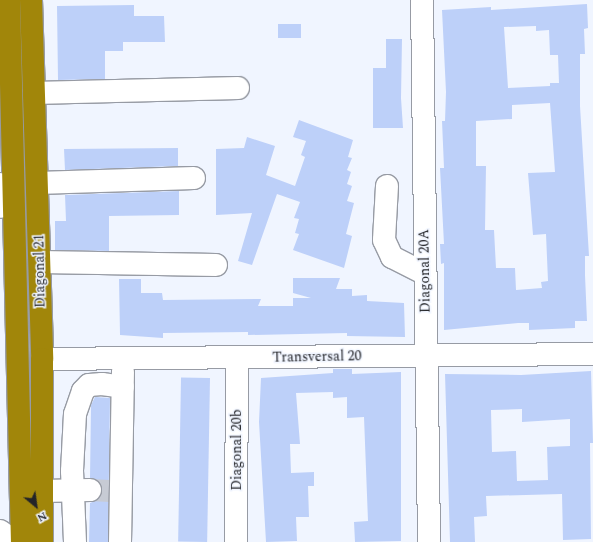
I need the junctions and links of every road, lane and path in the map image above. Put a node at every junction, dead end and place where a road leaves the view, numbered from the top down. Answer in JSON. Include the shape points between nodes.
{"nodes":[{"id":1,"x":9,"y":0,"type":"edge"},
{"id":2,"x":31,"y":0,"type":"edge"},
{"id":3,"x":422,"y":0,"type":"edge"},
{"id":4,"x":238,"y":88,"type":"dead end"},
{"id":5,"x":34,"y":93,"type":"junction"},
{"id":6,"x":194,"y":178,"type":"dead end"},
{"id":7,"x":37,"y":183,"type":"junction"},
{"id":8,"x":6,"y":186,"type":"edge"},
{"id":9,"x":387,"y":186,"type":"dead end"},
{"id":10,"x":0,"y":207,"type":"edge"},
{"id":11,"x":40,"y":262,"type":"junction"},
{"id":12,"x":216,"y":265,"type":"dead end"},
{"id":13,"x":425,"y":274,"type":"junction"},
{"id":14,"x":593,"y":354,"type":"edge"},
{"id":15,"x":426,"y":356,"type":"junction"},
{"id":16,"x":237,"y":357,"type":"junction"},
{"id":17,"x":42,"y":359,"type":"junction"},
{"id":18,"x":123,"y":359,"type":"junction"},
{"id":19,"x":122,"y":387,"type":"junction"},
{"id":20,"x":43,"y":491,"type":"junction"},
{"id":21,"x":98,"y":491,"type":"junction"},
{"id":22,"x":0,"y":531,"type":"edge"},
{"id":23,"x":16,"y":542,"type":"edge"},
{"id":24,"x":22,"y":542,"type":"edge"},
{"id":25,"x":42,"y":542,"type":"edge"},
{"id":26,"x":75,"y":542,"type":"edge"},
{"id":27,"x":120,"y":542,"type":"edge"},
{"id":28,"x":236,"y":542,"type":"edge"},
{"id":29,"x":429,"y":542,"type":"edge"}],
"edges":[{"from":1,"to":8,"type":"highway","name":"Diagonal 21"},
{"from":2,"to":5,"type":"highway","name":"Diagonal 21"},
{"from":3,"to":13,"type":"street","name":"Diagonal 20A"},
{"from":4,"to":5,"type":"street"},
{"from":5,"to":7,"type":"highway","name":"Diagonal 21"},
{"from":6,"to":7,"type":"street"},
{"from":7,"to":11,"type":"highway","name":"Diagonal 21"},
{"from":8,"to":10,"type":"street"},
{"from":8,"to":24,"type":"highway","name":"Diagonal 21"},
{"from":9,"to":13,"type":"street","via":[[384,240],[392,257]]},
{"from":11,"to":12,"type":"street"},
{"from":11,"to":17,"type":"highway","name":"Diagonal 21"},
{"from":13,"to":15,"type":"street","name":"Diagonal 20A"},
{"from":14,"to":15,"type":"street","name":"Transversal 20"},
{"from":15,"to":16,"type":"street","name":"Transversal 20"},
{"from":15,"to":29,"type":"street","name":"Diagonal 20A"},
{"from":16,"to":18,"type":"street","name":"Transversal 20"},
{"from":16,"to":28,"type":"street","name":"Diagonal 20b"},
{"from":17,"to":18,"type":"street","name":"Transversal 20"},
{"from":17,"to":20,"type":"highway","name":"Diagonal 21"},
{"from":18,"to":19,"type":"street"},
{"from":19,"to":21,"type":"street"},
{"from":19,"to":21,"type":"street","via":[[89,385],[83,391],[75,414]]},
{"from":20,"to":21,"type":"street"},
{"from":20,"to":25,"type":"highway","name":"Diagonal 21"},
{"from":21,"to":26,"type":"street"},
{"from":21,"to":27,"type":"street"},
{"from":22,"to":23,"type":"street"}]}
